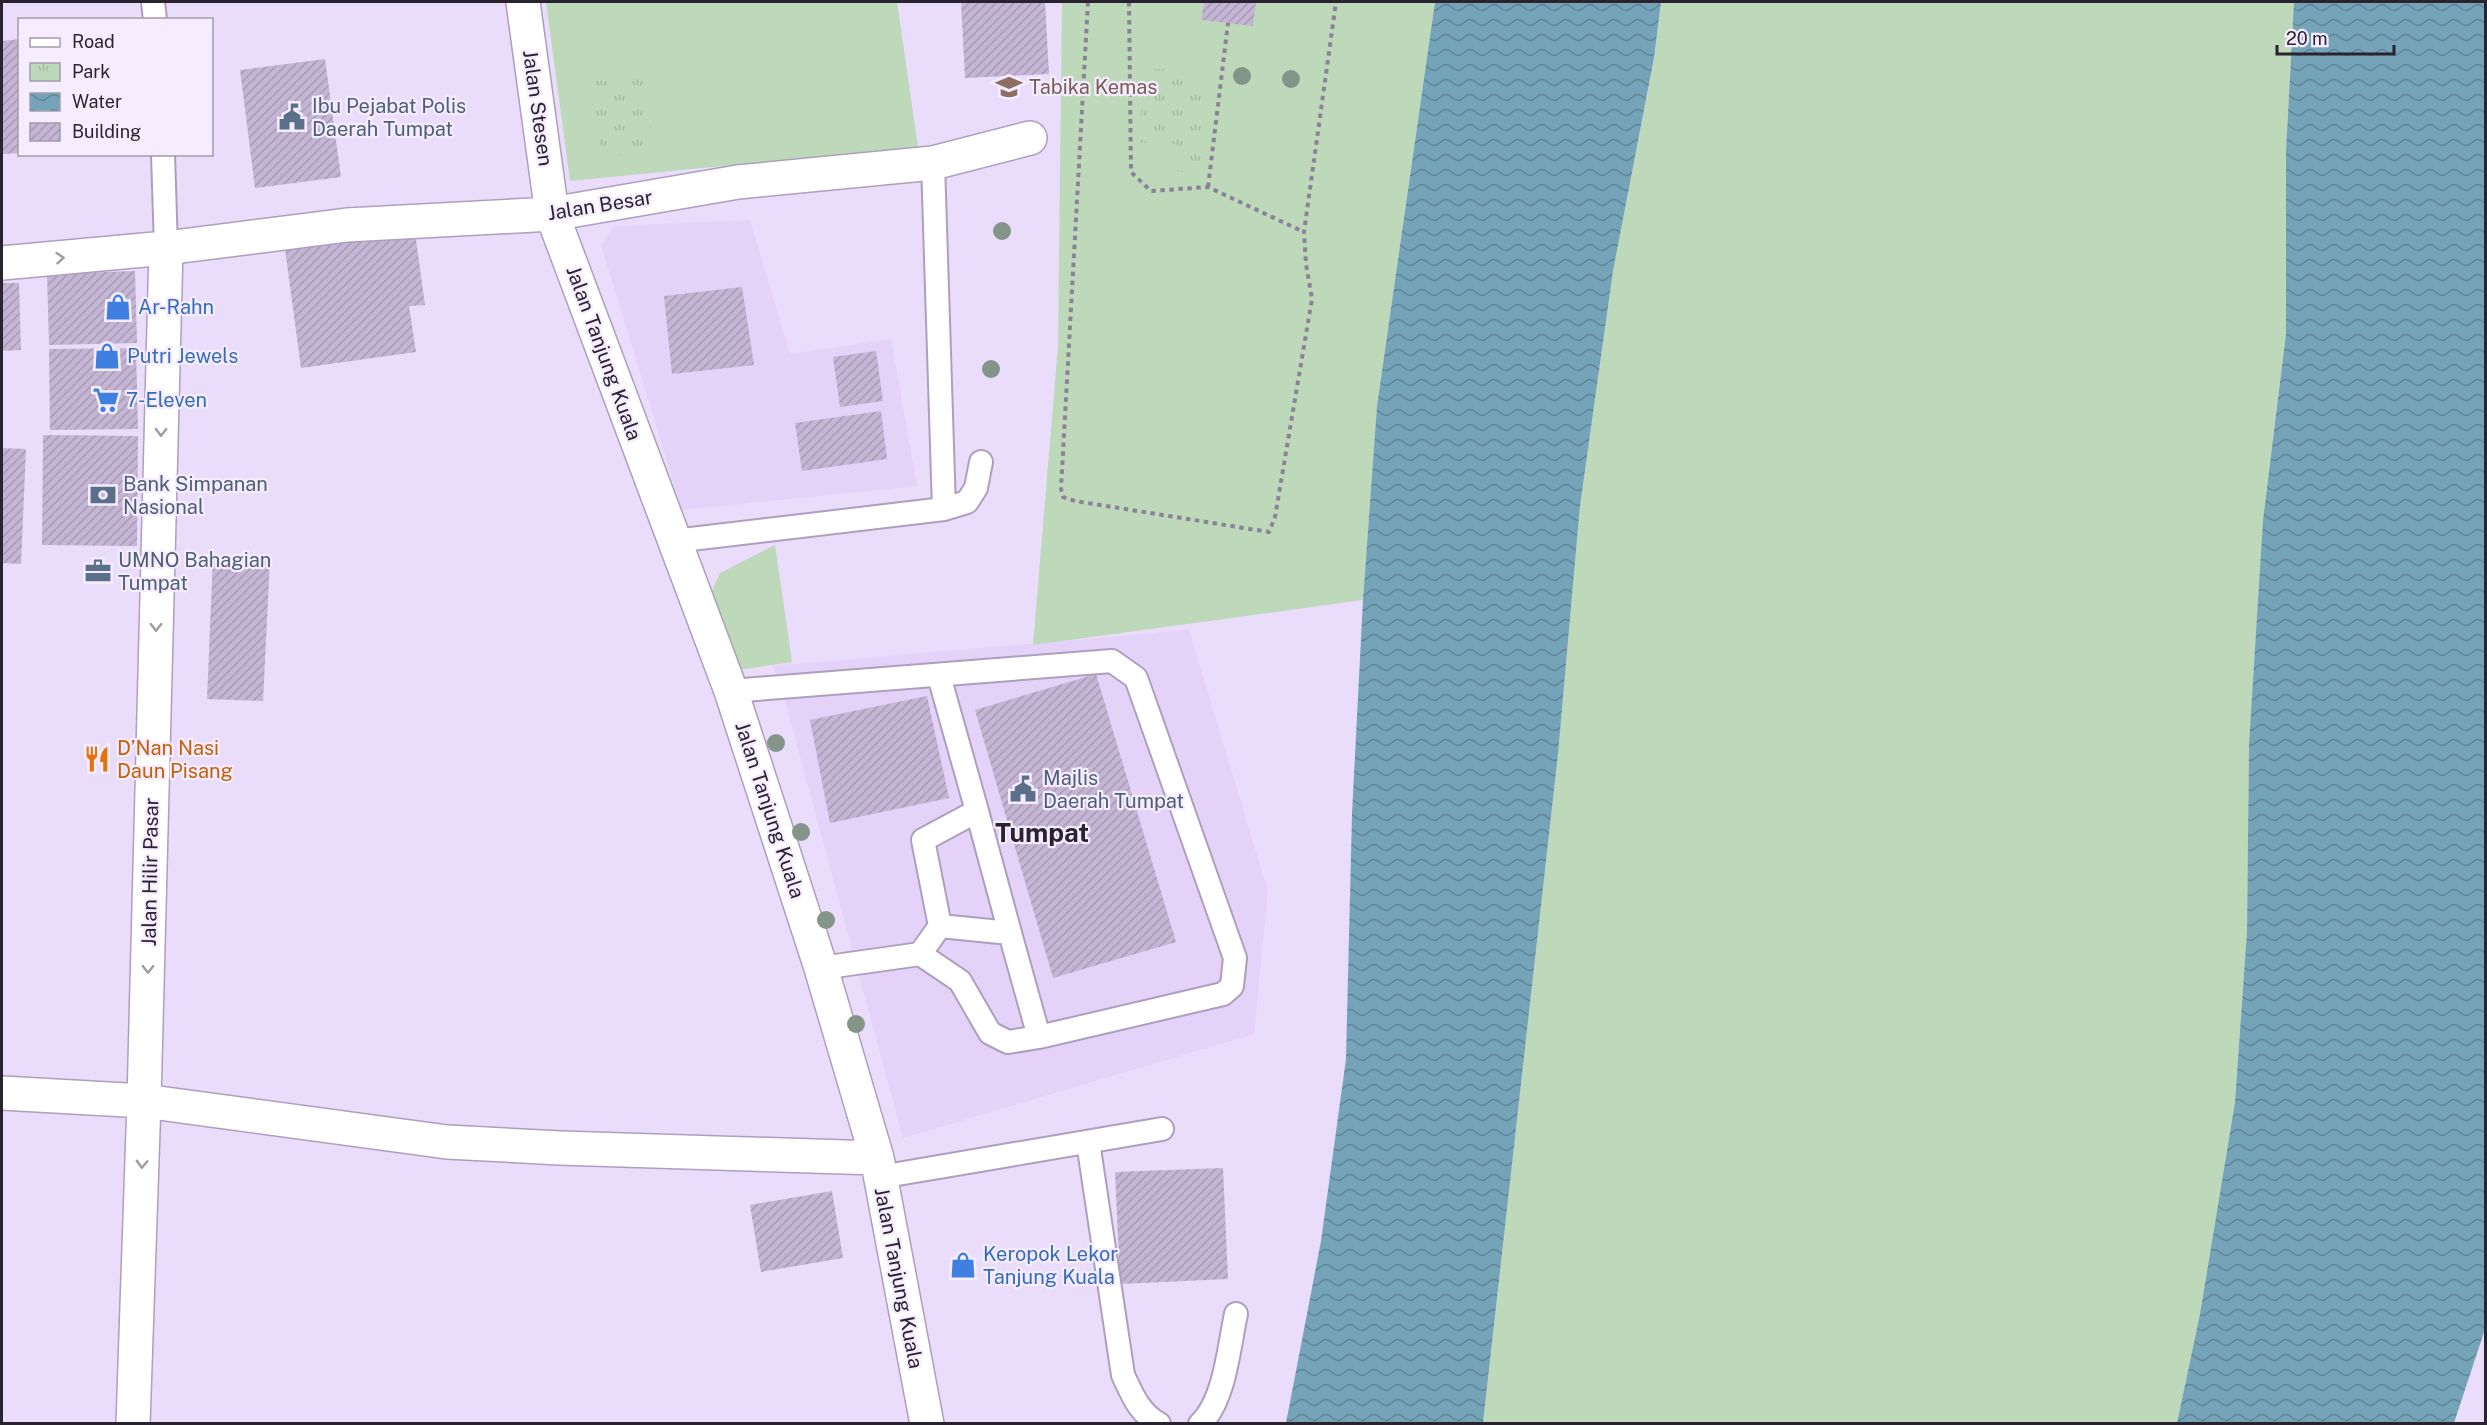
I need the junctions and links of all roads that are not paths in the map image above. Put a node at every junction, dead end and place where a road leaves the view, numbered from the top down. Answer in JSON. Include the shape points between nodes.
{"nodes":[{"id":1,"x":153,"y":2,"type":"edge"},
{"id":2,"x":524,"y":2,"type":"edge"},
{"id":3,"x":155,"y":18,"type":"edge"},
{"id":4,"x":1030,"y":138,"type":"dead end"},
{"id":5,"x":163,"y":156,"type":"edge"},
{"id":6,"x":933,"y":163,"type":"junction"},
{"id":7,"x":552,"y":214,"type":"junction"},
{"id":8,"x":166,"y":248,"type":"junction"},
{"id":9,"x":2,"y":263,"type":"edge"},
{"id":10,"x":981,"y":462,"type":"dead end"},
{"id":11,"x":944,"y":509,"type":"junction"},
{"id":12,"x":674,"y":541,"type":"junction"},
{"id":13,"x":939,"y":676,"type":"junction"},
{"id":14,"x":731,"y":692,"type":"junction"},
{"id":15,"x":977,"y":811,"type":"junction"},
{"id":16,"x":940,"y":926,"type":"junction"},
{"id":17,"x":1010,"y":933,"type":"junction"},
{"id":18,"x":920,"y":954,"type":"junction"},
{"id":19,"x":821,"y":968,"type":"junction"},
{"id":20,"x":1039,"y":1037,"type":"junction"},
{"id":21,"x":2,"y":1094,"type":"edge"},
{"id":22,"x":144,"y":1101,"type":"junction"},
{"id":23,"x":1162,"y":1129,"type":"dead end"},
{"id":24,"x":1088,"y":1142,"type":"junction"},
{"id":25,"x":879,"y":1167,"type":"junction"},
{"id":26,"x":1236,"y":1314,"type":"dead end"},
{"id":27,"x":133,"y":1424,"type":"edge"},
{"id":28,"x":927,"y":1424,"type":"edge"},
{"id":29,"x":1159,"y":1424,"type":"edge"},
{"id":30,"x":1200,"y":1424,"type":"edge"}],
"edges":[{"from":1,"to":3,"type":"lane"},
{"from":2,"to":7,"type":"street","name":"Jalan Stesen"},
{"from":4,"to":6,"type":"street","name":"Jalan Besar"},
{"from":5,"to":8,"type":"lane"},
{"from":6,"to":7,"type":"street","name":"Jalan Besar","via":[[738,182]]},
{"from":6,"to":11,"type":"lane"},
{"from":7,"to":8,"type":"street","name":"Jalan Besar","via":[[347,225]]},
{"from":7,"to":12,"type":"street","name":"Jalan Tanjung Kuala"},
{"from":9,"to":8,"type":"street","name":"Jalan Besar","one_way":true},
{"from":8,"to":22,"type":"street","name":"Jalan Hilir Pasar","one_way":true},
{"from":10,"to":11,"type":"lane","via":[[976,488],[968,502]]},
{"from":11,"to":12,"type":"lane"},
{"from":12,"to":14,"type":"street","name":"Jalan Tanjung Kuala"},
{"from":13,"to":14,"type":"lane"},
{"from":13,"to":15,"type":"lane"},
{"from":13,"to":20,"type":"lane","via":[[1112,661],[1136,678],[1235,958],[1232,986],[1223,994]]},
{"from":14,"to":19,"type":"street","name":"Jalan Tanjung Kuala"},
{"from":15,"to":16,"type":"lane","via":[[923,840]]},
{"from":15,"to":17,"type":"lane"},
{"from":16,"to":17,"type":"lane"},
{"from":16,"to":18,"type":"lane"},
{"from":17,"to":20,"type":"lane"},
{"from":18,"to":19,"type":"lane"},
{"from":18,"to":20,"type":"lane","via":[[960,981],[990,1033],[1008,1042]]},
{"from":19,"to":25,"type":"street","name":"Jalan Tanjung Kuala"},
{"from":21,"to":22,"type":"street"},
{"from":22,"to":25,"type":"street","via":[[447,1142]]},
{"from":22,"to":27,"type":"street","name":"Jalan Hilir Pasar","one_way":true},
{"from":23,"to":24,"type":"lane"},
{"from":24,"to":25,"type":"lane"},
{"from":24,"to":29,"type":"lane","via":[[1122,1375],[1137,1404]]},
{"from":25,"to":28,"type":"street","name":"Jalan Tanjung Kuala"},
{"from":26,"to":30,"type":"lane","via":[[1219,1394]]}]}
